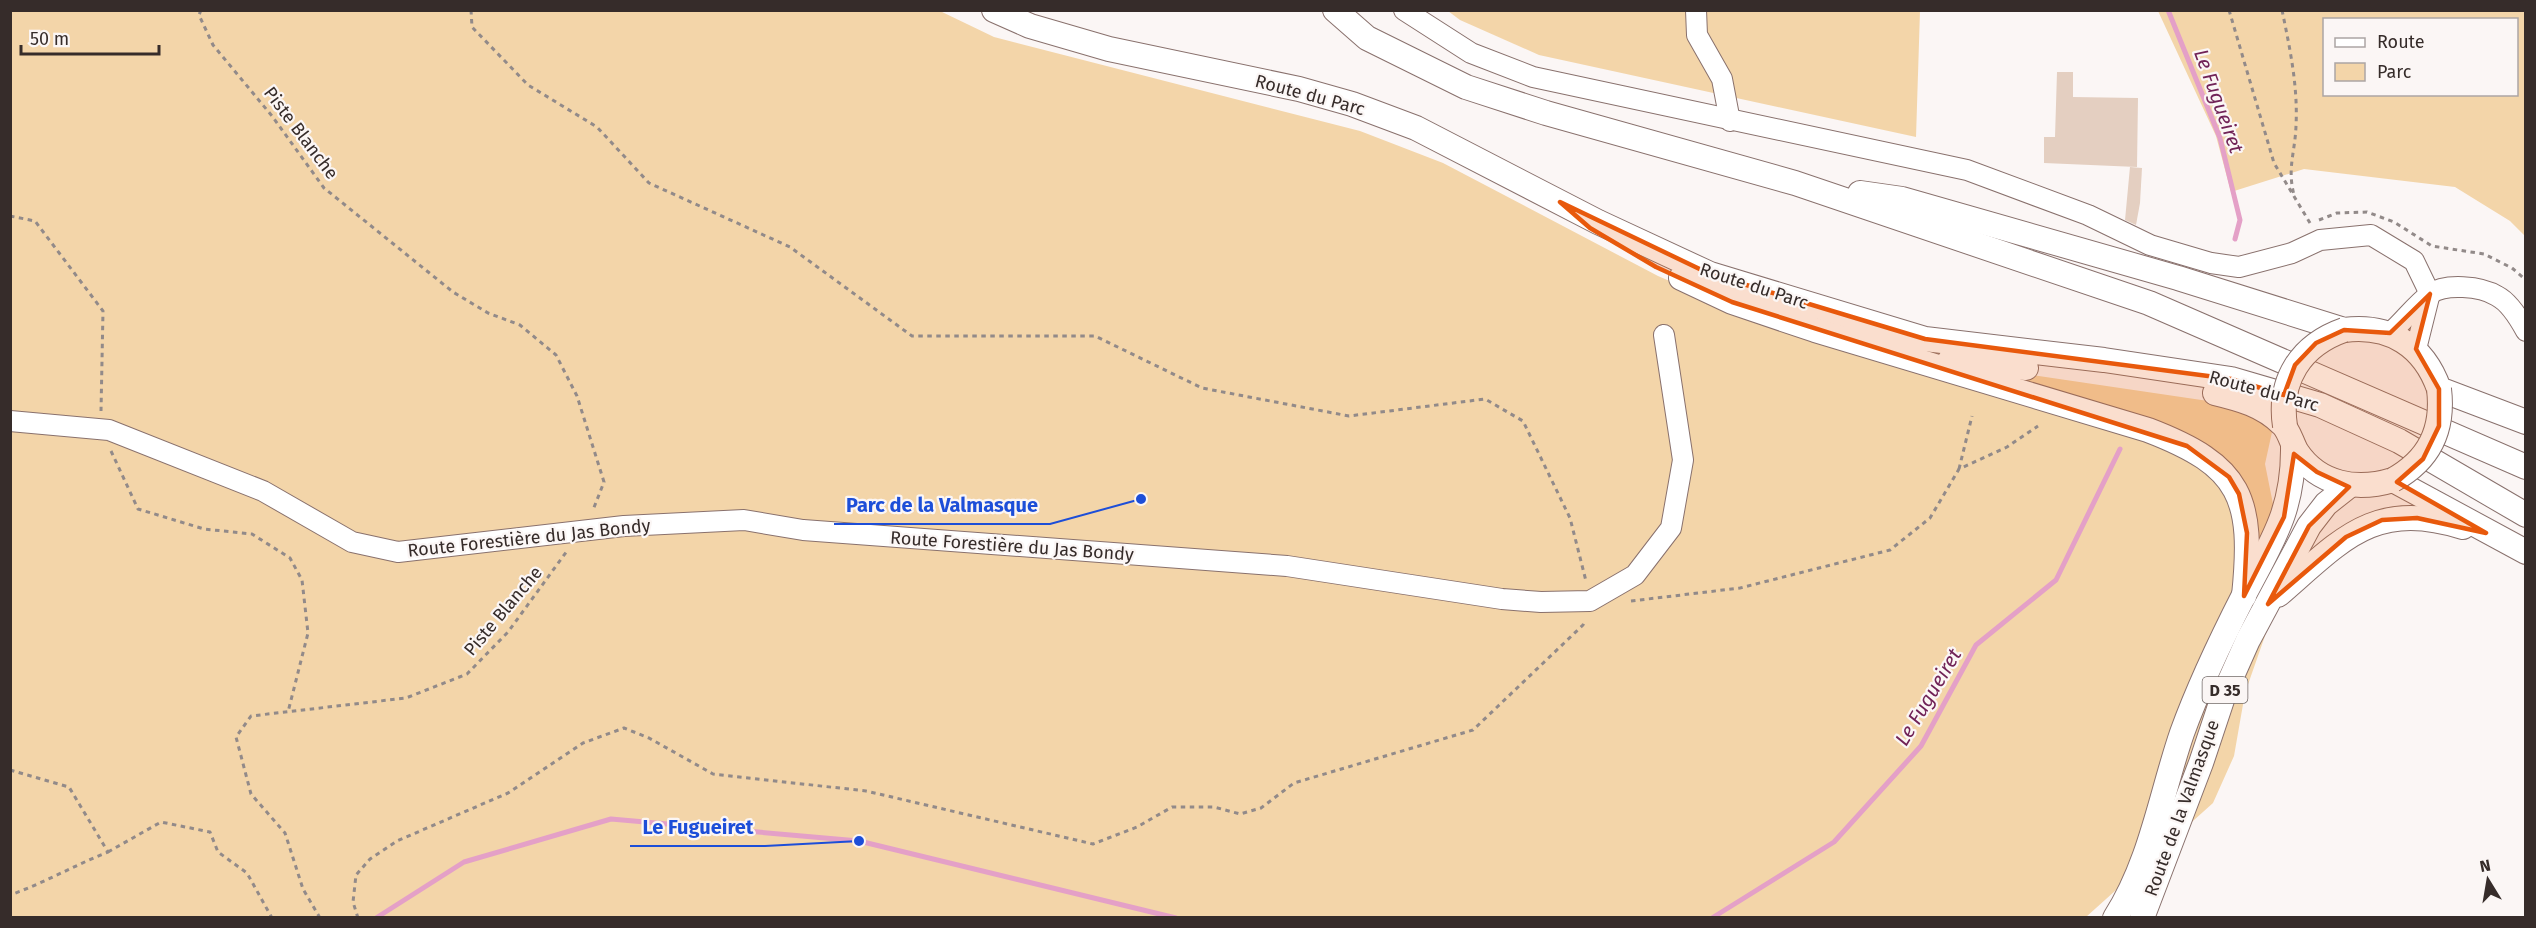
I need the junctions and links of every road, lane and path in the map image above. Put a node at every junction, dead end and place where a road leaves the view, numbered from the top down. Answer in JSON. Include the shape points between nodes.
{"nodes":[{"id":1,"x":201,"y":10,"type":"edge"},
{"id":2,"x":471,"y":10,"type":"edge"},
{"id":3,"x":994,"y":10,"type":"edge"},
{"id":4,"x":1335,"y":10,"type":"edge"},
{"id":5,"x":1349,"y":10,"type":"edge"},
{"id":6,"x":1404,"y":10,"type":"edge"},
{"id":7,"x":1696,"y":10,"type":"edge"},
{"id":8,"x":2229,"y":10,"type":"edge"},
{"id":9,"x":2282,"y":10,"type":"edge"},
{"id":10,"x":1367,"y":38,"type":"junction"},
{"id":11,"x":1730,"y":121,"type":"junction"},
{"id":12,"x":1795,"y":183,"type":"junction"},
{"id":13,"x":1560,"y":202,"type":"junction"},
{"id":14,"x":2430,"y":294,"type":"junction"},
{"id":15,"x":2344,"y":330,"type":"junction"},
{"id":16,"x":2526,"y":332,"type":"edge"},
{"id":17,"x":2390,"y":333,"type":"junction"},
{"id":18,"x":1664,"y":335,"type":"dead end"},
{"id":19,"x":2416,"y":349,"type":"junction"},
{"id":20,"x":1889,"y":350,"type":"junction"},
{"id":21,"x":2439,"y":389,"type":"junction"},
{"id":22,"x":1972,"y":416,"type":"dead end"},
{"id":23,"x":10,"y":421,"type":"edge"},
{"id":24,"x":2526,"y":422,"type":"edge"},
{"id":25,"x":2038,"y":426,"type":"dead end"},
{"id":26,"x":2289,"y":436,"type":"junction"},
{"id":27,"x":2526,"y":467,"type":"edge"},
{"id":28,"x":1959,"y":469,"type":"junction"},
{"id":29,"x":2393,"y":480,"type":"junction"},
{"id":30,"x":2350,"y":485,"type":"junction"},
{"id":31,"x":2526,"y":515,"type":"edge"},
{"id":32,"x":579,"y":532,"type":"junction"},
{"id":33,"x":2486,"y":533,"type":"junction"},
{"id":34,"x":2526,"y":552,"type":"edge"},
{"id":35,"x":2244,"y":596,"type":"junction"},
{"id":36,"x":1590,"y":601,"type":"junction"},
{"id":37,"x":1629,"y":601,"type":"dead end"},
{"id":38,"x":2268,"y":604,"type":"junction"},
{"id":39,"x":10,"y":770,"type":"edge"},
{"id":40,"x":108,"y":852,"type":"junction"},
{"id":41,"x":10,"y":895,"type":"edge"},
{"id":42,"x":272,"y":918,"type":"edge"},
{"id":43,"x":320,"y":918,"type":"edge"},
{"id":44,"x":358,"y":918,"type":"edge"},
{"id":45,"x":2115,"y":918,"type":"edge"},
{"id":46,"x":2142,"y":918,"type":"edge"}],
"edges":[{"from":1,"to":32,"type":"path","name":"Piste Blanche","via":[[199,15],[213,45],[272,116],[324,188],[453,292],[520,325],[556,355],[577,396],[604,482],[592,513]]},
{"from":2,"to":36,"type":"path","via":[[472,27],[528,84],[597,127],[649,183],[790,247],[912,336],[1095,336],[1202,388],[1349,416],[1485,399],[1524,421],[1570,518]]},
{"from":3,"to":13,"type":"main road","name":"Route du Parc","via":[[1030,26],[1109,49],[1352,104],[1416,128]]},
{"from":4,"to":10,"type":"main road","name":"Route du Parc"},
{"from":5,"to":10,"type":"street"},
{"from":6,"to":11,"type":"street","via":[[1462,49],[1505,69]]},
{"from":7,"to":11,"type":"street","via":[[1697,35],[1722,79]]},
{"from":8,"to":9,"type":"path","via":[[2274,163],[2307,219],[2289,177],[2296,128],[2296,79]]},
{"from":10,"to":12,"type":"main road","name":"Route du Parc","via":[[1466,87]]},
{"from":11,"to":14,"type":"street","via":[[1966,170],[2088,216],[2150,245],[2211,263],[2239,267],[2292,253],[2320,240],[2371,235],[2414,261]]},
{"from":12,"to":15,"type":"main road","via":[[1902,199]]},
{"from":12,"to":27,"type":"main road","name":"Route du Parc","via":[[2149,303]]},
{"from":13,"to":20,"type":"main road","via":[[1590,228],[1618,245],[1732,302]]},
{"from":13,"to":31,"type":"main road","name":"Route du Parc","via":[[1710,274],[1925,339],[2231,379],[2320,405],[2399,441]]},
{"from":14,"to":16,"type":"street","via":[[2444,287],[2474,289],[2497,296]]},
{"from":14,"to":17,"type":"street"},
{"from":14,"to":19,"type":"street"},
{"from":15,"to":17,"type":"main road"},
{"from":15,"to":26,"type":"main road","bridge":true,"via":[[2316,343],[2295,366],[2284,395]]},
{"from":17,"to":19,"type":"main road"},
{"from":18,"to":36,"type":"street","name":"Route Forestière du Jas Bondy","via":[[1683,460],[1671,528],[1635,575]]},
{"from":19,"to":21,"type":"main road","via":[[2426,360]]},
{"from":20,"to":26,"type":"main road","via":[[2200,389],[2264,409]]},
{"from":20,"to":35,"type":"main road","via":[[2148,430],[2206,458],[2229,477],[2242,503],[2247,533]]},
{"from":21,"to":24,"type":"main road"},
{"from":21,"to":29,"type":"main road","bridge":true,"via":[[2442,407],[2433,443],[2423,459]]},
{"from":22,"to":28,"type":"path"},
{"from":23,"to":32,"type":"street","name":"Route Forestière du Jas Bondy","via":[[109,430],[263,491],[352,542],[398,552]]},
{"from":25,"to":28,"type":"path","via":[[2007,447]]},
{"from":26,"to":30,"type":"main road","via":[[2317,472]]},
{"from":26,"to":35,"type":"main road","name":"Route de la Valmasque","number":"D 35","via":[[2292,483],[2284,517]]},
{"from":28,"to":37,"type":"path","via":[[1930,518],[1890,550],[1740,588]]},
{"from":29,"to":30,"type":"main road"},
{"from":29,"to":33,"type":"main road"},
{"from":30,"to":38,"type":"main road","name":"Route de la Valmasque","number":"D 35","via":[[2326,504],[2309,526]]},
{"from":32,"to":36,"type":"street","name":"Route Forestière du Jas Bondy","via":[[744,520],[803,530],[1287,566],[1502,599]]},
{"from":32,"to":43,"type":"path","name":"Piste Blanche","via":[[508,632],[467,674],[406,698],[251,716],[236,737],[251,794],[285,832],[303,889]]},
{"from":33,"to":34,"type":"main road"},
{"from":33,"to":38,"type":"main road","via":[[2417,518],[2382,520],[2346,537]]},
{"from":35,"to":45,"type":"main road","name":"Route de la Valmasque","number":"D 35","via":[[2182,734],[2150,839]]},
{"from":36,"to":44,"type":"path","via":[[1583,625],[1473,730],[1294,783],[1261,808],[1240,814],[1214,807],[1172,807],[1093,844],[866,791],[713,774],[624,728],[583,743],[508,793],[397,841],[370,860],[356,875],[353,902]]},
{"from":38,"to":46,"type":"main road","name":"Route de la Valmasque","number":"D 35","via":[[2224,694]]},
{"from":39,"to":40,"type":"path","via":[[69,788]]},
{"from":40,"to":41,"type":"path"},
{"from":40,"to":42,"type":"path","via":[[161,822],[210,832],[218,852],[247,873]]}]}
